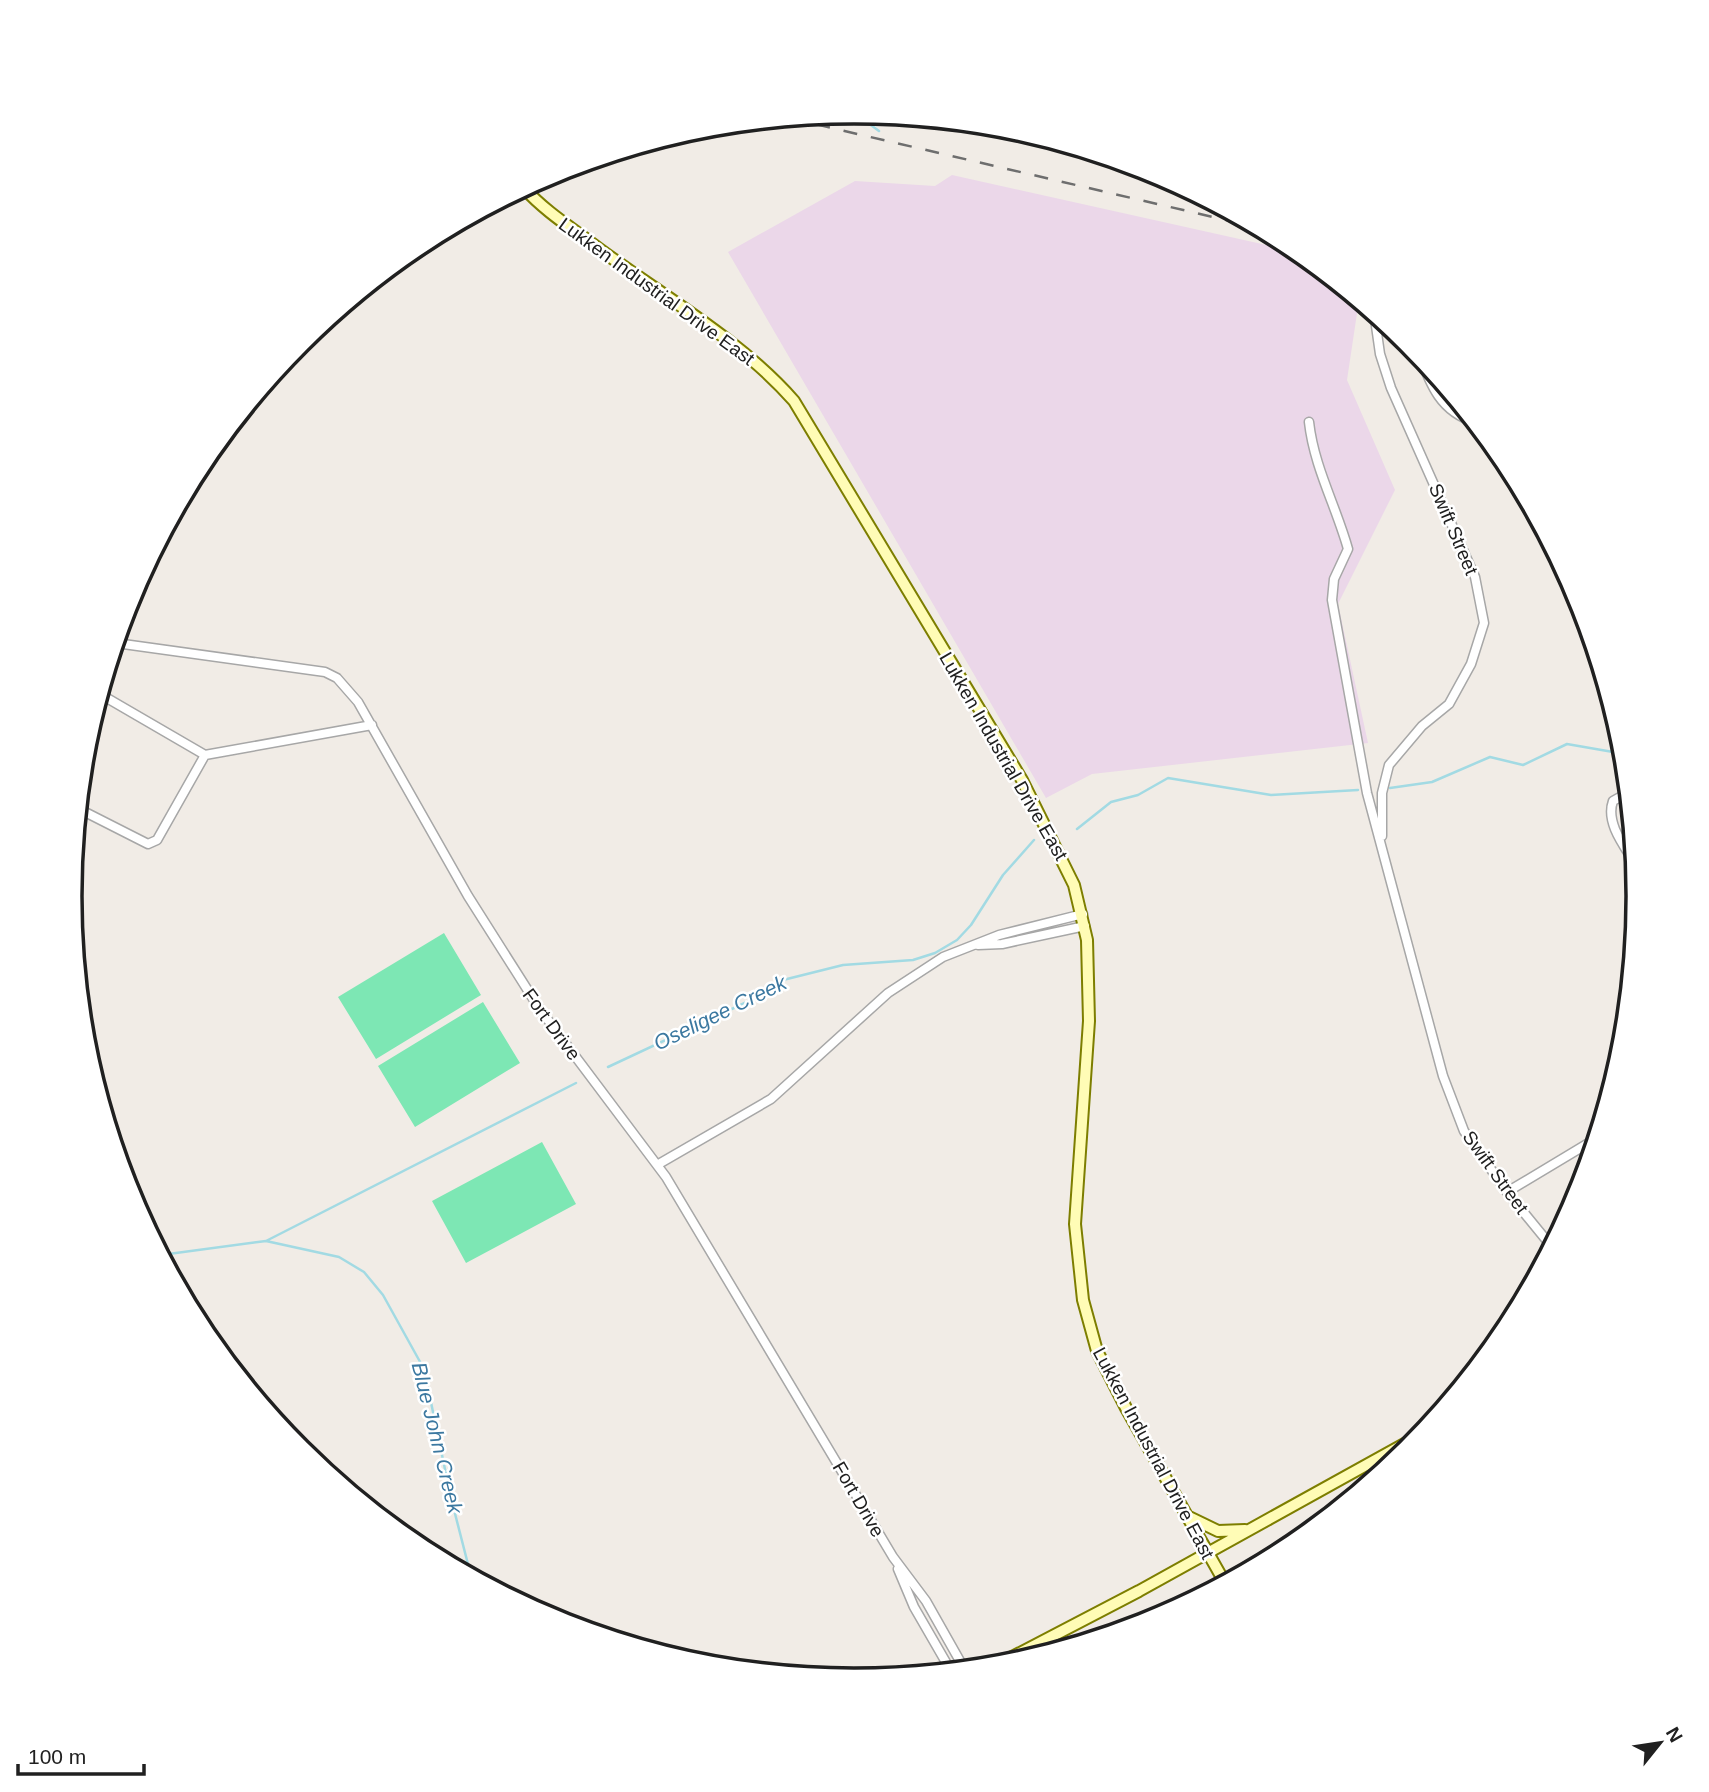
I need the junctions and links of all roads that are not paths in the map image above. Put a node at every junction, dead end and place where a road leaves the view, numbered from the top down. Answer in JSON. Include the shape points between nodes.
{"nodes":[{"id":1,"x":531,"y":195,"type":"edge"},
{"id":2,"x":1376,"y":326,"type":"edge"},
{"id":3,"x":1431,"y":383,"type":"edge"},
{"id":4,"x":1459,"y":417,"type":"edge"},
{"id":5,"x":1309,"y":422,"type":"dead end"},
{"id":6,"x":124,"y":644,"type":"edge"},
{"id":7,"x":108,"y":699,"type":"edge"},
{"id":8,"x":372,"y":725,"type":"junction"},
{"id":9,"x":205,"y":755,"type":"junction"},
{"id":10,"x":1620,"y":797,"type":"edge"},
{"id":11,"x":87,"y":813,"type":"edge"},
{"id":12,"x":1625,"y":846,"type":"edge"},
{"id":13,"x":1382,"y":849,"type":"junction"},
{"id":14,"x":1084,"y":920,"type":"junction"},
{"id":15,"x":1586,"y":1145,"type":"edge"},
{"id":16,"x":657,"y":1165,"type":"junction"},
{"id":17,"x":1507,"y":1192,"type":"junction"},
{"id":18,"x":1546,"y":1240,"type":"edge"},
{"id":19,"x":1391,"y":1452,"type":"edge"},
{"id":20,"x":1185,"y":1515,"type":"junction"},
{"id":21,"x":1251,"y":1530,"type":"junction"},
{"id":22,"x":1207,"y":1554,"type":"junction"},
{"id":23,"x":893,"y":1556,"type":"junction"},
{"id":24,"x":1221,"y":1576,"type":"edge"},
{"id":25,"x":1030,"y":1647,"type":"edge"},
{"id":26,"x":960,"y":1661,"type":"edge"},
{"id":27,"x":946,"y":1663,"type":"edge"}],
"edges":[{"from":1,"to":14,"type":"main road","name":"Lukken Industrial Drive East","via":[[616,263],[756,363],[794,401],[1022,780],[1069,871]]},
{"from":2,"to":13,"type":"street","name":"Swift Street","via":[[1391,388],[1475,577],[1484,623],[1471,664],[1449,704],[1422,726],[1389,765],[1382,793]]},
{"from":3,"to":4,"type":"street","via":[[1444,406]]},
{"from":5,"to":13,"type":"street","name":"Swift Street","via":[[1312,453],[1339,515],[1348,550],[1334,579],[1332,600],[1367,793]]},
{"from":6,"to":8,"type":"street","name":"Fort Drive","via":[[325,672],[337,678]]},
{"from":7,"to":9,"type":"street"},
{"from":8,"to":9,"type":"street"},
{"from":8,"to":16,"type":"street","name":"Fort Drive","via":[[468,896],[539,1008]]},
{"from":9,"to":11,"type":"street","via":[[156,840],[148,844]]},
{"from":10,"to":12,"type":"street","via":[[1609,810]]},
{"from":13,"to":17,"type":"street","name":"Swift Street","via":[[1443,1076],[1464,1130]]},
{"from":14,"to":16,"type":"street","via":[[1002,944],[971,946],[943,957],[888,993],[771,1099]]},
{"from":14,"to":20,"type":"main road","name":"Lukken Industrial Drive East","via":[[1089,1021],[1075,1224],[1080,1286],[1097,1351]]},
{"from":15,"to":17,"type":"street"},
{"from":16,"to":23,"type":"street","name":"Fort Drive"},
{"from":17,"to":18,"type":"street","name":"Swift Street"},
{"from":19,"to":21,"type":"main road"},
{"from":20,"to":21,"type":"main road","via":[[1224,1532]]},
{"from":20,"to":22,"type":"main road","name":"Lukken Industrial Drive East"},
{"from":21,"to":22,"type":"main road"},
{"from":22,"to":24,"type":"main road","name":"Lukken Industrial Drive East"},
{"from":22,"to":25,"type":"main road"},
{"from":23,"to":26,"type":"street","name":"Fort Drive","via":[[926,1601]]},
{"from":23,"to":27,"type":"street","name":"Fort Drive","via":[[914,1607]]}]}
